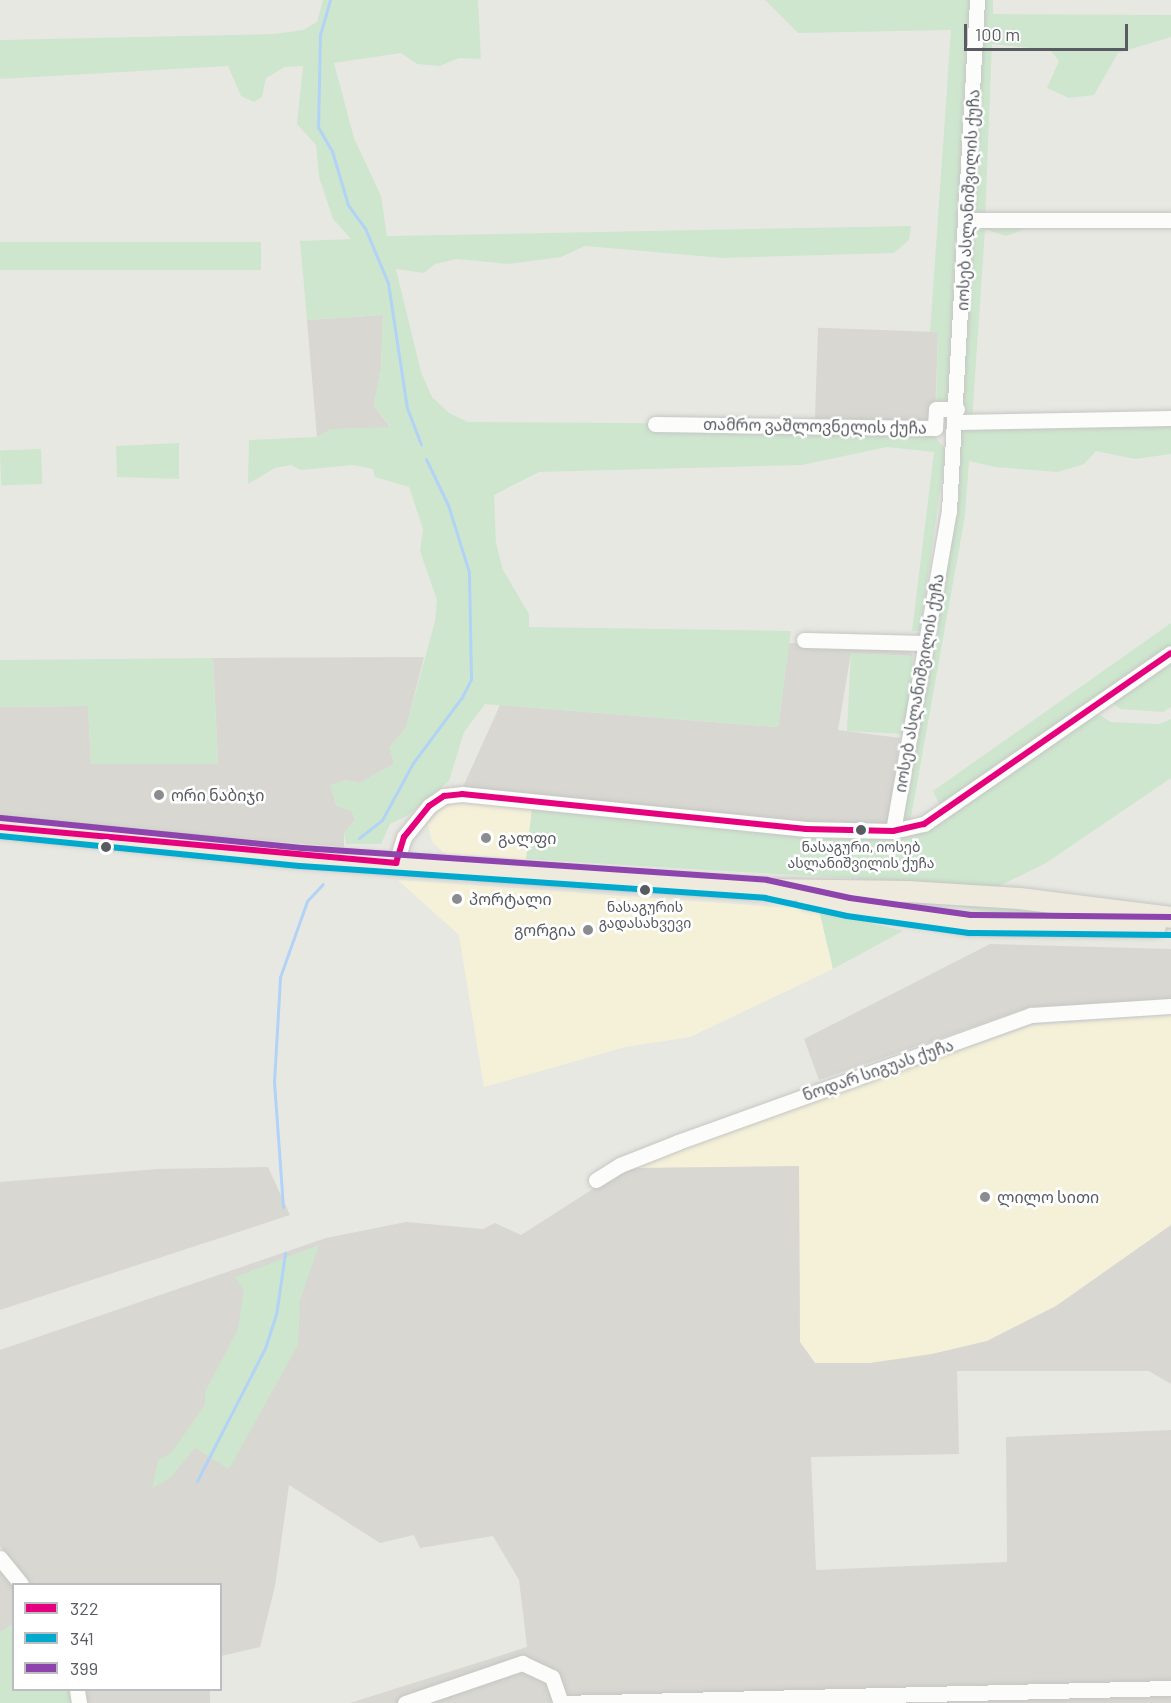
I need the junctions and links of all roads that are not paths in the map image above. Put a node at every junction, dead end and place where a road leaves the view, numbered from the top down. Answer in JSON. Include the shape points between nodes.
{"nodes":[{"id":1,"x":977,"y":0,"type":"edge"},
{"id":2,"x":967,"y":220,"type":"junction"},
{"id":3,"x":1171,"y":220,"type":"edge"},
{"id":4,"x":957,"y":415,"type":"junction"},
{"id":5,"x":1171,"y":418,"type":"edge"},
{"id":6,"x":655,"y":424,"type":"dead end"},
{"id":7,"x":935,"y":428,"type":"junction"},
{"id":8,"x":956,"y":442,"type":"junction"},
{"id":9,"x":804,"y":640,"type":"dead end"},
{"id":10,"x":926,"y":643,"type":"junction"},
{"id":11,"x":1171,"y":653,"type":"edge"},
{"id":12,"x":0,"y":827,"type":"edge"},
{"id":13,"x":893,"y":831,"type":"junction"},
{"id":14,"x":396,"y":863,"type":"junction"},
{"id":15,"x":766,"y":890,"type":"junction"},
{"id":16,"x":1171,"y":917,"type":"edge"},
{"id":17,"x":1171,"y":926,"type":"edge"},
{"id":18,"x":1171,"y":1006,"type":"edge"},
{"id":19,"x":596,"y":1180,"type":"dead end"},
{"id":20,"x":0,"y":1558,"type":"edge"},
{"id":21,"x":20,"y":1583,"type":"edge"},
{"id":22,"x":1171,"y":1688,"type":"edge"},
{"id":23,"x":405,"y":1703,"type":"edge"}],
"edges":[{"from":1,"to":2,"type":"street","name":"იოსებ ასლანიშვილის ქუჩა"},
{"from":2,"to":3,"type":"street"},
{"from":2,"to":4,"type":"street","name":"იოსებ ასლანიშვილის ქუჩა"},
{"from":4,"to":5,"type":"street"},
{"from":4,"to":7,"type":"street","name":"თამრო ვაშლოვნელის ქუჩა","via":[[936,409]]},
{"from":4,"to":8,"type":"street","name":"იოსებ ასლანიშვილის ქუჩა"},
{"from":6,"to":7,"type":"street","name":"თამრო ვაშლოვნელის ქუჩა","via":[[925,424]]},
{"from":7,"to":8,"type":"street"},
{"from":8,"to":10,"type":"street","name":"იოსებ ასლანიშვილის ქუჩა","via":[[950,512]]},
{"from":9,"to":10,"type":"street"},
{"from":10,"to":13,"type":"street","name":"იოსებ ასლანიშვილის ქუჩა"},
{"from":11,"to":13,"type":"street","via":[[924,824]]},
{"from":12,"to":14,"type":"highway"},
{"from":13,"to":14,"type":"street","via":[[806,829],[462,794],[444,796],[429,806],[404,837]]},
{"from":14,"to":15,"type":"highway"},
{"from":15,"to":16,"type":"highway","via":[[907,891],[1019,898]]},
{"from":15,"to":17,"type":"highway","via":[[848,907],[970,924]]},
{"from":18,"to":19,"type":"street","name":"ნოდარ სიგუას ქუჩა","via":[[1031,1015],[678,1142],[620,1165]]},
{"from":20,"to":21,"type":"street"},
{"from":22,"to":23,"type":"street","via":[[561,1703],[552,1677],[522,1663]]}]}
